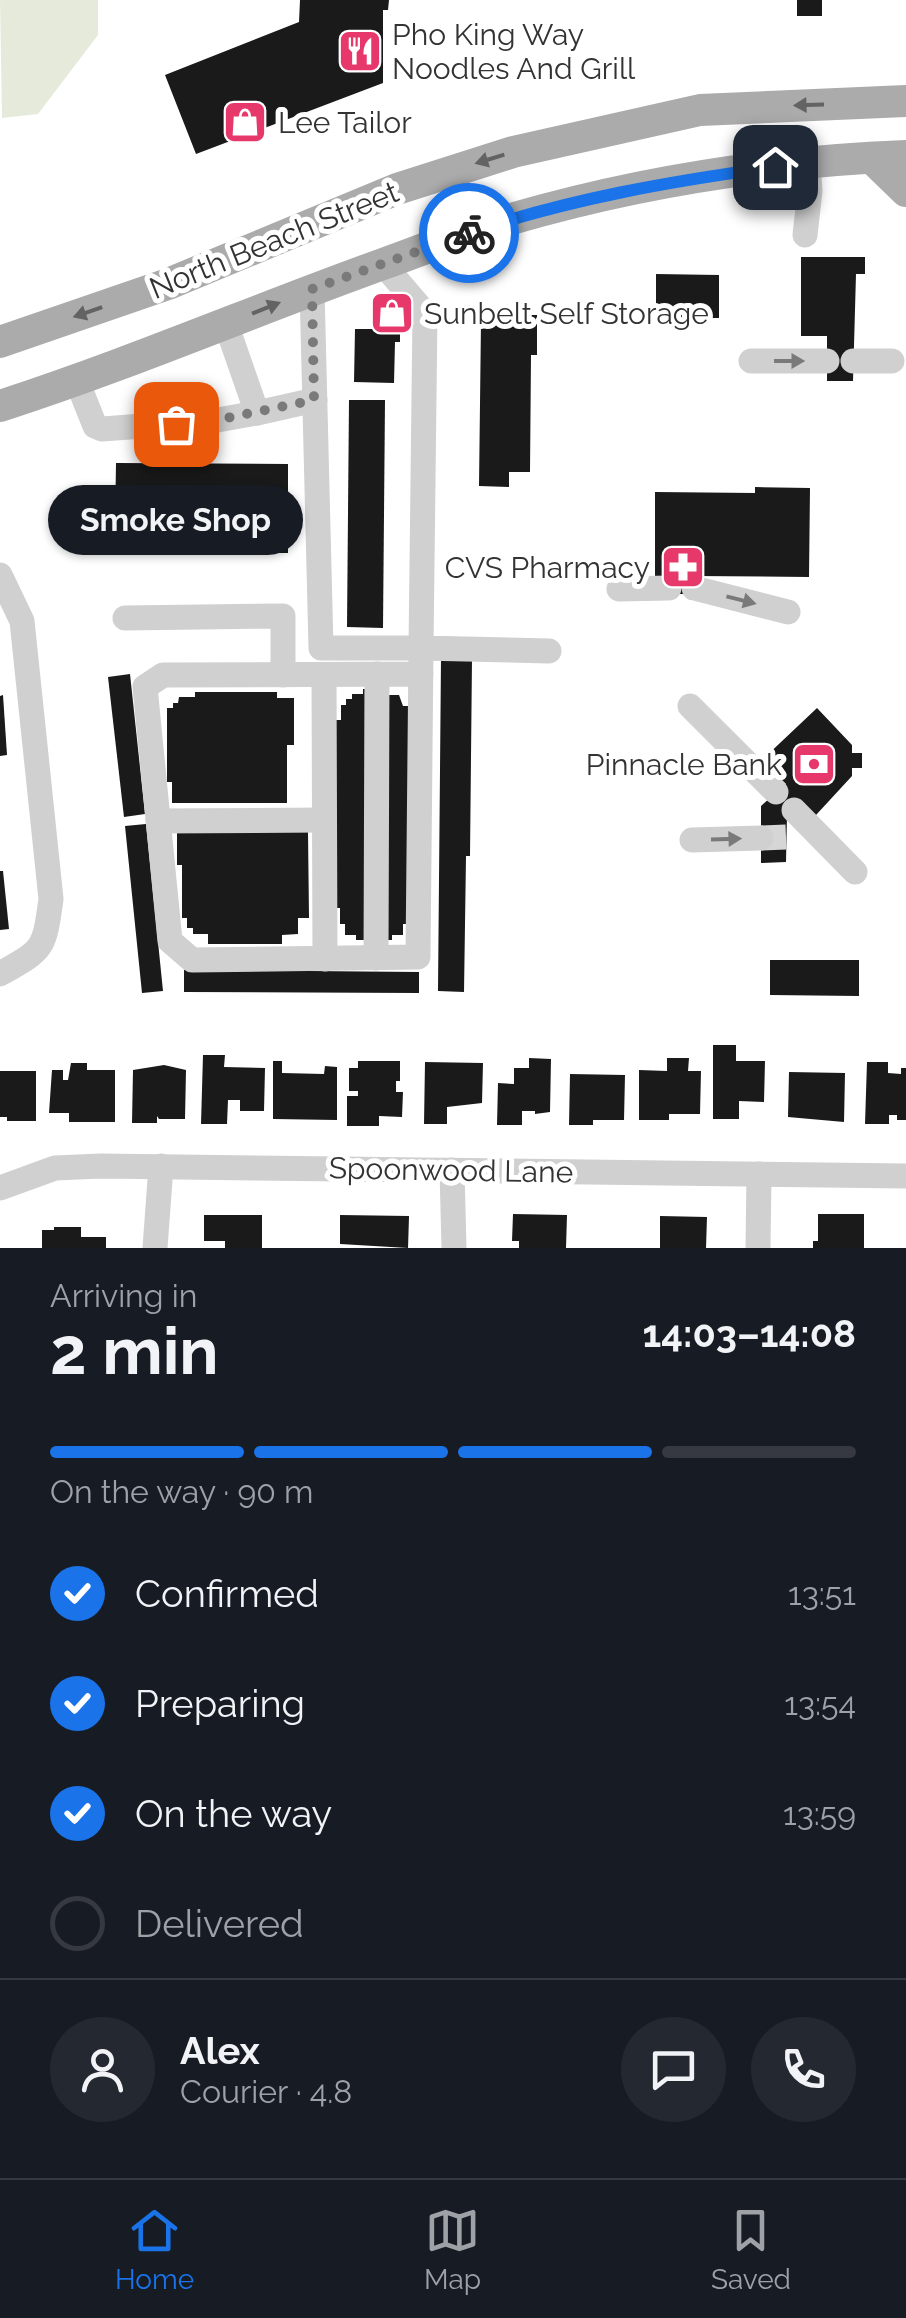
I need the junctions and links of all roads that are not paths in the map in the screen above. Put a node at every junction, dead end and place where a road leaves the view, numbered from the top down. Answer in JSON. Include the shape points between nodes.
{"nodes":[{"id":1,"x":906,"y":101,"type":"edge"},
{"id":2,"x":906,"y":156,"type":"edge"},
{"id":3,"x":872,"y":158,"type":"junction"},
{"id":4,"x":808,"y":163,"type":"junction"},
{"id":5,"x":906,"y":191,"type":"edge"},
{"id":6,"x":805,"y":235,"type":"dead end"},
{"id":7,"x":384,"y":264,"type":"junction"},
{"id":8,"x":312,"y":289,"type":"junction"},
{"id":9,"x":226,"y":324,"type":"junction"},
{"id":10,"x":0,"y":342,"type":"edge"},
{"id":11,"x":751,"y":361,"type":"dead end"},
{"id":12,"x":892,"y":362,"type":"dead end"},
{"id":13,"x":77,"y":381,"type":"junction"},
{"id":14,"x":314,"y":400,"type":"junction"},
{"id":15,"x":0,"y":406,"type":"edge"},
{"id":16,"x":257,"y":413,"type":"junction"},
{"id":17,"x":0,"y":575,"type":"edge"},
{"id":18,"x":619,"y":589,"type":"dead end"},
{"id":19,"x":788,"y":612,"type":"dead end"},
{"id":20,"x":125,"y":618,"type":"dead end"},
{"id":21,"x":549,"y":651,"type":"dead end"},
{"id":22,"x":421,"y":661,"type":"junction"},
{"id":23,"x":377,"y":674,"type":"junction"},
{"id":24,"x":283,"y":675,"type":"junction"},
{"id":25,"x":324,"y":675,"type":"junction"},
{"id":26,"x":690,"y":706,"type":"dead end"},
{"id":27,"x":324,"y":820,"type":"junction"},
{"id":28,"x":158,"y":821,"type":"junction"},
{"id":29,"x":819,"y":836,"type":"junction"},
{"id":30,"x":692,"y":840,"type":"dead end"},
{"id":31,"x":855,"y":872,"type":"dead end"},
{"id":32,"x":325,"y":958,"type":"junction"},
{"id":33,"x":376,"y":958,"type":"junction"},
{"id":34,"x":0,"y":974,"type":"edge"},
{"id":35,"x":160,"y":1166,"type":"junction"},
{"id":36,"x":452,"y":1170,"type":"junction"},
{"id":37,"x":759,"y":1174,"type":"junction"},
{"id":38,"x":906,"y":1176,"type":"edge"},
{"id":39,"x":0,"y":1188,"type":"edge"},
{"id":40,"x":155,"y":1248,"type":"edge"},
{"id":41,"x":454,"y":1248,"type":"edge"},
{"id":42,"x":758,"y":1248,"type":"edge"}],
"edges":[{"from":1,"to":10,"type":"main road","name":"North Beach Street","one_way":true,"via":[[700,110],[513,152],[398,189],[168,284]]},
{"from":2,"to":3,"type":"main road","name":"North Beach Street"},
{"from":3,"to":4,"type":"main road","name":"North Beach Street"},
{"from":3,"to":5,"type":"main road"},
{"from":4,"to":6,"type":"street"},
{"from":4,"to":7,"type":"main road","name":"North Beach Street","via":[[624,191],[511,219]]},
{"from":7,"to":8,"type":"main road","name":"North Beach Street"},
{"from":7,"to":22,"type":"street","via":[[426,313]]},
{"from":9,"to":8,"type":"main road","name":"North Beach Street","one_way":true},
{"from":8,"to":14,"type":"street"},
{"from":9,"to":13,"type":"main road","name":"North Beach Street"},
{"from":9,"to":16,"type":"street"},
{"from":11,"to":12,"type":"street","one_way":true},
{"from":13,"to":15,"type":"main road","name":"North Beach Street"},
{"from":13,"to":16,"type":"street","via":[[102,429]]},
{"from":14,"to":16,"type":"street"},
{"from":14,"to":22,"type":"street","via":[[321,648]]},
{"from":17,"to":34,"type":"street","via":[[22,621],[51,900],[37,954]]},
{"from":18,"to":19,"type":"street","one_way":true,"via":[[682,588]]},
{"from":20,"to":24,"type":"street","via":[[283,616]]},
{"from":21,"to":22,"type":"street"},
{"from":22,"to":23,"type":"street"},
{"from":22,"to":33,"type":"street","via":[[418,957]]},
{"from":23,"to":25,"type":"street"},
{"from":23,"to":33,"type":"street"},
{"from":24,"to":25,"type":"street"},
{"from":24,"to":28,"type":"street","via":[[163,675],[145,688]]},
{"from":25,"to":27,"type":"street"},
{"from":26,"to":29,"type":"street"},
{"from":27,"to":28,"type":"street"},
{"from":27,"to":32,"type":"street"},
{"from":28,"to":32,"type":"street","via":[[170,941],[192,960]]},
{"from":30,"to":29,"type":"street","one_way":true},
{"from":29,"to":31,"type":"street"},
{"from":32,"to":33,"type":"street"},
{"from":35,"to":36,"type":"street","name":"Spoonwood Lane"},
{"from":35,"to":39,"type":"street","name":"Spoonwood Lane","via":[[55,1168]]},
{"from":35,"to":40,"type":"street"},
{"from":36,"to":37,"type":"street","name":"Spoonwood Lane"},
{"from":36,"to":41,"type":"street"},
{"from":37,"to":38,"type":"street","name":"Spoonwood Lane"},
{"from":37,"to":42,"type":"street"}]}
